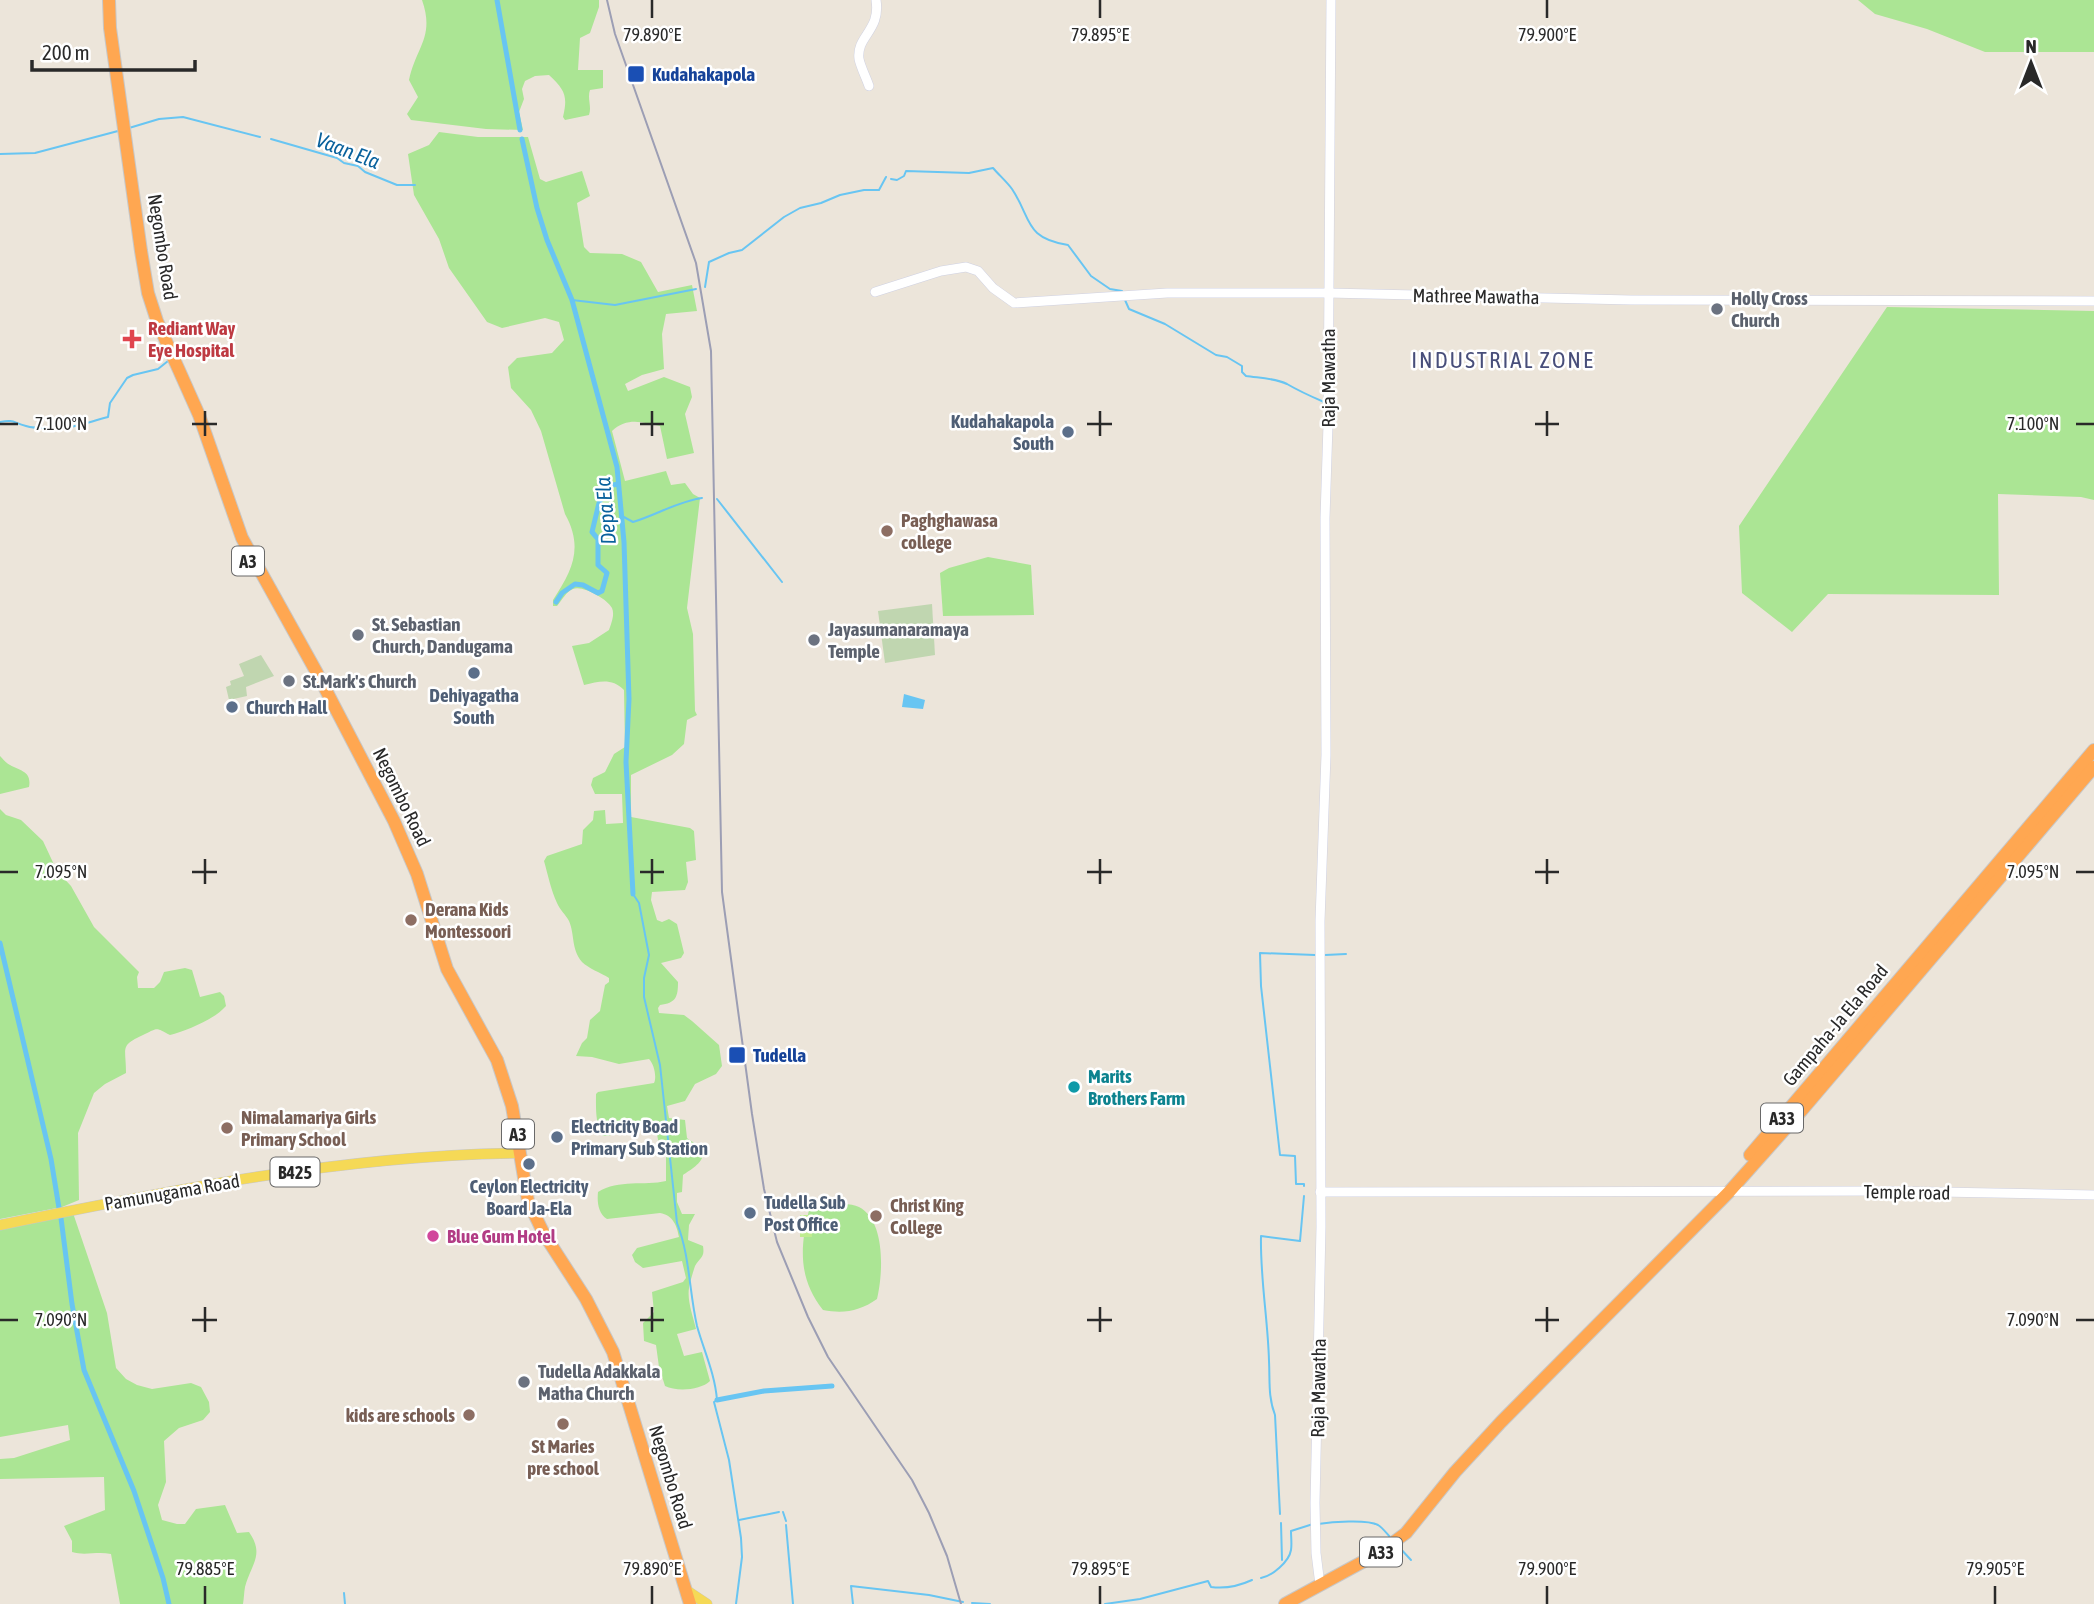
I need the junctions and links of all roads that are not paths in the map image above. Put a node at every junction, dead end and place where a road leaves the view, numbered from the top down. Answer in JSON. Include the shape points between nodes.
{"nodes":[{"id":1,"x":103,"y":0,"type":"edge"},
{"id":2,"x":109,"y":0,"type":"edge"},
{"id":3,"x":876,"y":0,"type":"edge"},
{"id":4,"x":1331,"y":0,"type":"edge"},
{"id":5,"x":869,"y":86,"type":"dead end"},
{"id":6,"x":874,"y":292,"type":"dead end"},
{"id":7,"x":1328,"y":293,"type":"junction"},
{"id":8,"x":2094,"y":302,"type":"edge"},
{"id":9,"x":2094,"y":750,"type":"edge"},
{"id":10,"x":2094,"y":767,"type":"edge"},
{"id":11,"x":516,"y":1153,"type":"junction"},
{"id":12,"x":1320,"y":1192,"type":"junction"},
{"id":13,"x":1724,"y":1192,"type":"junction"},
{"id":14,"x":2094,"y":1195,"type":"edge"},
{"id":15,"x":0,"y":1225,"type":"edge"},
{"id":16,"x":1320,"y":1585,"type":"junction"},
{"id":17,"x":691,"y":1602,"type":"edge"},
{"id":18,"x":1285,"y":1604,"type":"edge"}],
"edges":[{"from":1,"to":11,"type":"highway","name":"Negombo Road","number":"A3","via":[[135,251],[147,310],[189,405],[232,531],[396,837],[439,967],[497,1080]]},
{"from":2,"to":11,"type":"highway","name":"Negombo Road","number":"A3","via":[[141,251],[153,310],[199,415],[242,538],[407,849],[447,969],[500,1070],[512,1106]]},
{"from":3,"to":5,"type":"street","via":[[878,14],[859,57]]},
{"from":4,"to":7,"type":"street","name":"Raja Mawatha"},
{"from":6,"to":7,"type":"street","name":"Mathree Mawatha","via":[[966,267],[978,271],[1014,303],[1167,293]]},
{"from":7,"to":8,"type":"street","name":"Mathree Mawatha"},
{"from":7,"to":12,"type":"street","name":"Raja Mawatha"},
{"from":9,"to":13,"type":"highway","name":"Gampaha-Ja Ela Road","number":"A33"},
{"from":10,"to":13,"type":"highway","name":"Gampaha-Ja Ela Road","number":"A33","via":[[1802,1110]]},
{"from":11,"to":15,"type":"main road","name":"Pamunugama Road","number":"B425","via":[[321,1168],[167,1191]]},
{"from":11,"to":17,"type":"highway","name":"Negombo Road","number":"A3","via":[[528,1215],[609,1354]]},
{"from":12,"to":13,"type":"street","name":"Temple road"},
{"from":12,"to":16,"type":"street","name":"Raja Mawatha","via":[[1315,1503]]},
{"from":13,"to":14,"type":"street","name":"Temple road"},
{"from":13,"to":16,"type":"highway","name":"Gampaha-Ja Ela Road","number":"A33","via":[[1455,1472],[1398,1540]]},
{"from":16,"to":18,"type":"highway","name":"Gampaha-Ja Ela Road","number":"A33"}]}
